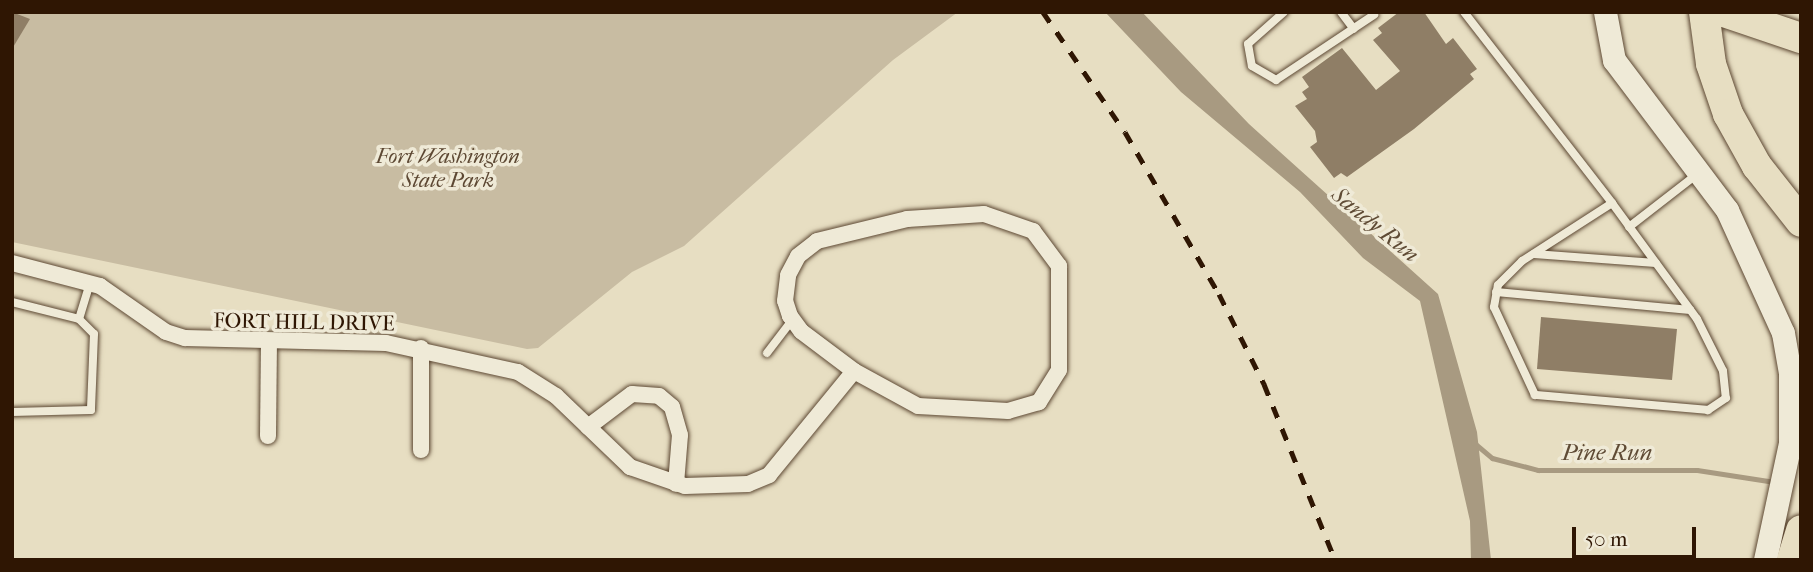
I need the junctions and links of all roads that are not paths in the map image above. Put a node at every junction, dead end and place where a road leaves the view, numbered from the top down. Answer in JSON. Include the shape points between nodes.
{"nodes":[{"id":1,"x":1284,"y":12,"type":"edge"},
{"id":2,"x":1341,"y":12,"type":"edge"},
{"id":3,"x":1464,"y":12,"type":"edge"},
{"id":4,"x":1605,"y":12,"type":"edge"},
{"id":5,"x":1704,"y":12,"type":"edge"},
{"id":6,"x":1724,"y":12,"type":"edge"},
{"id":7,"x":1374,"y":15,"type":"dead end"},
{"id":8,"x":1354,"y":29,"type":"junction"},
{"id":9,"x":1801,"y":38,"type":"edge"},
{"id":10,"x":1699,"y":173,"type":"junction"},
{"id":11,"x":1612,"y":203,"type":"junction"},
{"id":12,"x":1801,"y":222,"type":"edge"},
{"id":13,"x":1629,"y":227,"type":"junction"},
{"id":14,"x":1534,"y":254,"type":"junction"},
{"id":15,"x":12,"y":263,"type":"edge"},
{"id":16,"x":1656,"y":263,"type":"junction"},
{"id":17,"x":90,"y":282,"type":"junction"},
{"id":18,"x":1496,"y":292,"type":"junction"},
{"id":19,"x":12,"y":302,"type":"edge"},
{"id":20,"x":1690,"y":310,"type":"junction"},
{"id":21,"x":79,"y":319,"type":"junction"},
{"id":22,"x":793,"y":319,"type":"junction"},
{"id":23,"x":269,"y":341,"type":"junction"},
{"id":24,"x":421,"y":348,"type":"junction"},
{"id":25,"x":767,"y":354,"type":"dead end"},
{"id":26,"x":855,"y":371,"type":"junction"},
{"id":27,"x":12,"y":411,"type":"edge"},
{"id":28,"x":588,"y":427,"type":"junction"},
{"id":29,"x":268,"y":436,"type":"dead end"},
{"id":30,"x":421,"y":450,"type":"dead end"},
{"id":31,"x":676,"y":484,"type":"junction"},
{"id":32,"x":1801,"y":530,"type":"edge"},
{"id":33,"x":1765,"y":560,"type":"edge"},
{"id":34,"x":1792,"y":560,"type":"edge"}],
"edges":[{"from":1,"to":8,"type":"lane","via":[[1248,44],[1252,66],[1264,77],[1290,74]]},
{"from":2,"to":8,"type":"lane"},
{"from":3,"to":11,"type":"lane"},
{"from":4,"to":10,"type":"main road","via":[[1610,50],[1627,83]]},
{"from":5,"to":12,"type":"highway","via":[[1711,64],[1728,114],[1757,166]]},
{"from":6,"to":9,"type":"highway"},
{"from":7,"to":8,"type":"lane"},
{"from":10,"to":13,"type":"lane"},
{"from":10,"to":33,"type":"main road","via":[[1748,247],[1788,354],[1788,463]]},
{"from":11,"to":13,"type":"lane"},
{"from":11,"to":14,"type":"lane"},
{"from":13,"to":16,"type":"lane"},
{"from":14,"to":16,"type":"lane"},
{"from":14,"to":18,"type":"lane"},
{"from":15,"to":17,"type":"street","name":"FORT HILL DRIVE"},
{"from":16,"to":20,"type":"lane"},
{"from":17,"to":21,"type":"lane"},
{"from":17,"to":23,"type":"street","name":"FORT HILL DRIVE","via":[[176,336]]},
{"from":18,"to":20,"type":"lane"},
{"from":18,"to":20,"type":"lane","via":[[1494,307],[1535,395],[1708,410],[1726,398],[1723,371]]},
{"from":19,"to":21,"type":"lane"},
{"from":21,"to":27,"type":"lane","via":[[94,334],[91,410]]},
{"from":22,"to":25,"type":"lane"},
{"from":22,"to":26,"type":"street"},
{"from":22,"to":26,"type":"street","via":[[786,284],[807,247],[907,219],[984,214],[1007,219],[1038,236],[1059,266],[1059,370],[1039,402],[1008,411],[930,410]]},
{"from":23,"to":24,"type":"street","name":"FORT HILL DRIVE"},
{"from":23,"to":29,"type":"street"},
{"from":24,"to":28,"type":"street","name":"FORT HILL DRIVE","via":[[533,379]]},
{"from":24,"to":30,"type":"street"},
{"from":26,"to":31,"type":"street","name":"FORT HILL DRIVE","via":[[769,475],[748,484]]},
{"from":28,"to":31,"type":"street","name":"FORT HILL DRIVE","via":[[629,467]]},
{"from":28,"to":31,"type":"street","via":[[632,394],[659,396],[672,407],[680,435]]},
{"from":32,"to":34,"type":"highway"}]}
